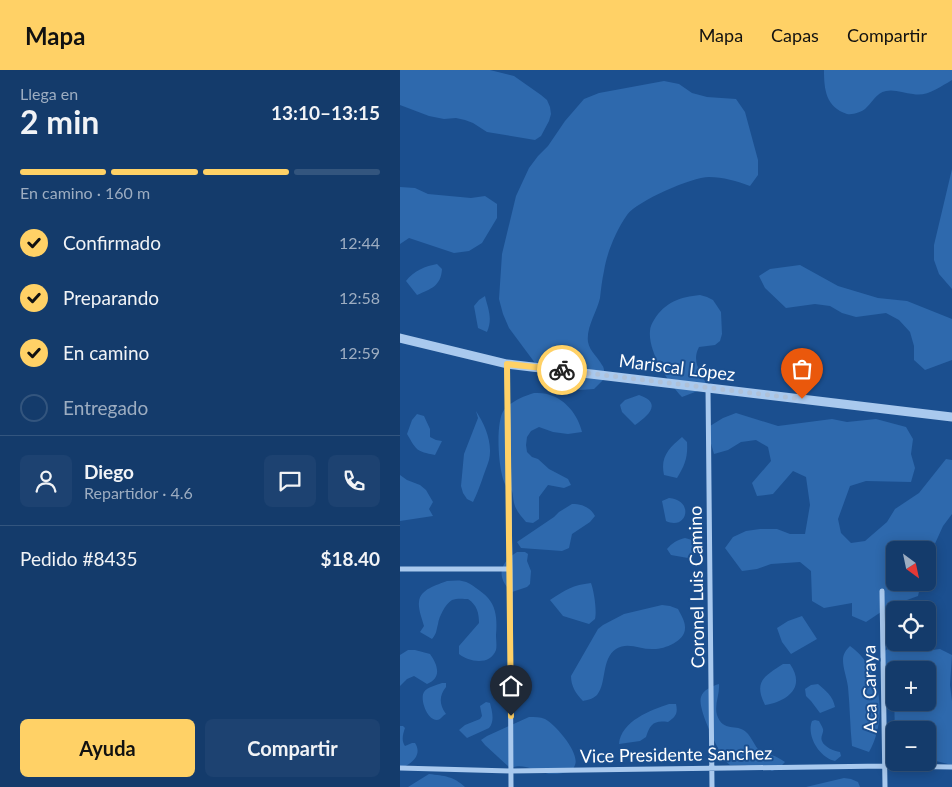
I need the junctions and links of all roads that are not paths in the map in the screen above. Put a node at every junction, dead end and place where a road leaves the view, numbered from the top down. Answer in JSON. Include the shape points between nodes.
{"nodes":[{"id":1,"x":400,"y":338,"type":"edge"},
{"id":2,"x":507,"y":364,"type":"junction"},
{"id":3,"x":708,"y":388,"type":"junction"},
{"id":4,"x":952,"y":417,"type":"edge"},
{"id":5,"x":400,"y":569,"type":"edge"},
{"id":6,"x":510,"y":569,"type":"junction"},
{"id":7,"x":882,"y":590,"type":"dead end"},
{"id":8,"x":885,"y":766,"type":"junction"},
{"id":9,"x":952,"y":767,"type":"edge"},
{"id":10,"x":400,"y":768,"type":"edge"},
{"id":11,"x":713,"y":769,"type":"junction"},
{"id":12,"x":511,"y":771,"type":"junction"},
{"id":13,"x":511,"y":787,"type":"edge"},
{"id":14,"x":712,"y":787,"type":"edge"},
{"id":15,"x":885,"y":787,"type":"edge"}],
"edges":[{"from":1,"to":2,"type":"street","name":"Mariscal López"},
{"from":2,"to":3,"type":"street","name":"Mariscal López"},
{"from":2,"to":6,"type":"street"},
{"from":3,"to":4,"type":"street","name":"Mariscal López"},
{"from":3,"to":11,"type":"street","name":"Coronel Luis Camino"},
{"from":5,"to":6,"type":"street"},
{"from":6,"to":12,"type":"street"},
{"from":7,"to":8,"type":"street","name":"Aca Caraya"},
{"from":8,"to":9,"type":"street","name":"Vice Presidente Sanchez"},
{"from":8,"to":11,"type":"street","name":"Vice Presidente Sanchez"},
{"from":8,"to":15,"type":"street","name":"Aca Caraya"},
{"from":10,"to":12,"type":"street","name":"Vice Presidente Sanchez"},
{"from":11,"to":12,"type":"street","name":"Vice Presidente Sanchez"},
{"from":11,"to":14,"type":"street","name":"Coronel Luis Camino"},
{"from":12,"to":13,"type":"street"}]}
